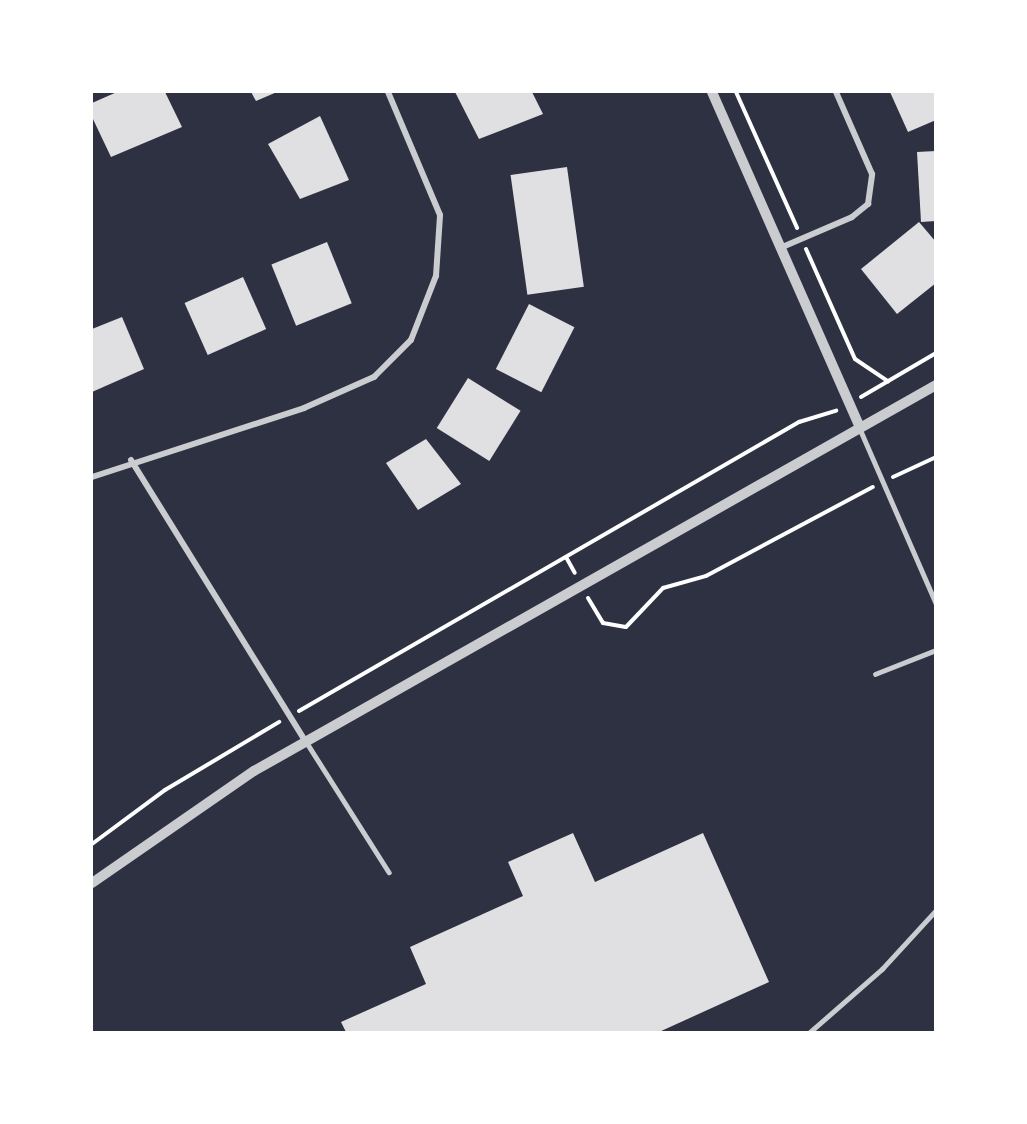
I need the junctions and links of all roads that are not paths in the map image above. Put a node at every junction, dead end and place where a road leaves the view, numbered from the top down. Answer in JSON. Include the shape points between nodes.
{"nodes":[{"id":1,"x":388,"y":92,"type":"edge"},
{"id":2,"x":712,"y":92,"type":"edge"},
{"id":3,"x":836,"y":92,"type":"edge"},
{"id":4,"x":780,"y":248,"type":"junction"},
{"id":5,"x":936,"y":385,"type":"edge"},
{"id":6,"x":860,"y":428,"type":"junction"},
{"id":7,"x":131,"y":460,"type":"junction"},
{"id":8,"x":92,"y":477,"type":"edge"},
{"id":9,"x":936,"y":603,"type":"edge"},
{"id":10,"x":936,"y":650,"type":"edge"},
{"id":11,"x":875,"y":674,"type":"dead end"},
{"id":12,"x":306,"y":742,"type":"junction"},
{"id":13,"x":389,"y":872,"type":"dead end"},
{"id":14,"x":92,"y":883,"type":"edge"},
{"id":15,"x":936,"y":910,"type":"edge"},
{"id":16,"x":810,"y":1032,"type":"edge"}],
"edges":[{"from":1,"to":7,"type":"street","via":[[440,215],[436,276],[411,340],[374,377],[304,408]]},
{"from":2,"to":4,"type":"street"},
{"from":3,"to":4,"type":"street","via":[[872,174],[868,204],[852,217]]},
{"from":4,"to":6,"type":"street"},
{"from":5,"to":6,"type":"street"},
{"from":6,"to":9,"type":"lane"},
{"from":6,"to":12,"type":"street"},
{"from":7,"to":8,"type":"street"},
{"from":7,"to":12,"type":"street"},
{"from":10,"to":11,"type":"lane"},
{"from":12,"to":13,"type":"lane"},
{"from":12,"to":14,"type":"street"},
{"from":15,"to":16,"type":"lane","via":[[882,969]]}]}
